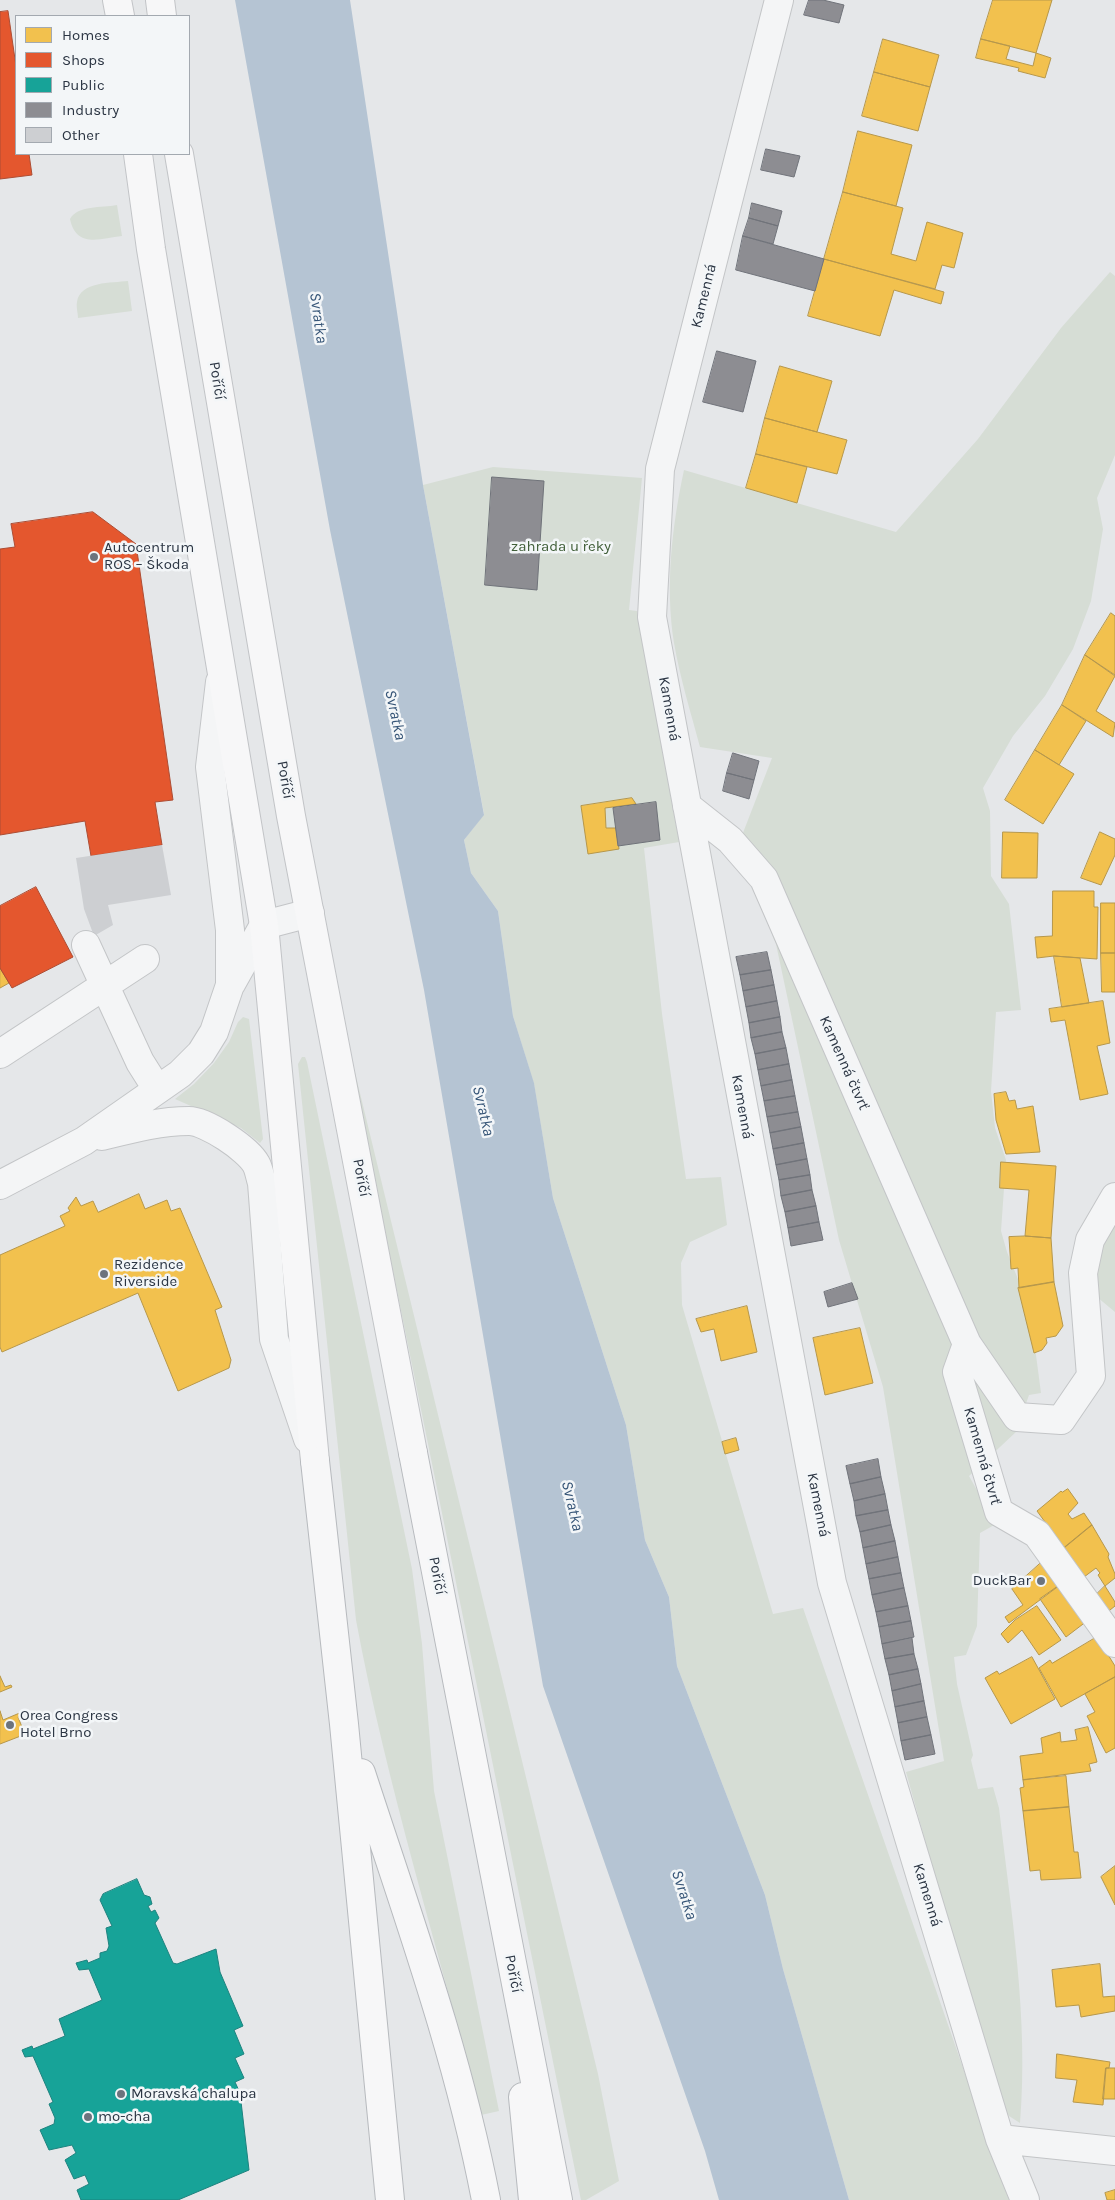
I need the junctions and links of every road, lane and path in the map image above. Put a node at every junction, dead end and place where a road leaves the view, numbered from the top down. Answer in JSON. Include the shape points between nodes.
{"nodes":[{"id":1,"x":118,"y":0,"type":"edge"},
{"id":2,"x":160,"y":0,"type":"edge"},
{"id":3,"x":779,"y":0,"type":"edge"},
{"id":4,"x":120,"y":15,"type":"edge"},
{"id":5,"x":162,"y":15,"type":"edge"},
{"id":6,"x":138,"y":155,"type":"edge"},
{"id":7,"x":179,"y":155,"type":"edge"},
{"id":8,"x":222,"y":670,"type":"junction"},
{"id":9,"x":687,"y":806,"type":"junction"},
{"id":10,"x":310,"y":913,"type":"junction"},
{"id":11,"x":264,"y":925,"type":"junction"},
{"id":12,"x":86,"y":944,"type":"dead end"},
{"id":13,"x":145,"y":960,"type":"dead end"},
{"id":14,"x":230,"y":985,"type":"junction"},
{"id":15,"x":105,"y":986,"type":"junction"},
{"id":16,"x":0,"y":1054,"type":"edge"},
{"id":17,"x":158,"y":1089,"type":"junction"},
{"id":18,"x":84,"y":1141,"type":"junction"},
{"id":19,"x":0,"y":1184,"type":"edge"},
{"id":20,"x":1115,"y":1197,"type":"edge"},
{"id":21,"x":967,"y":1344,"type":"junction"},
{"id":22,"x":315,"y":1461,"type":"junction"},
{"id":23,"x":1115,"y":1643,"type":"edge"},
{"id":24,"x":344,"y":1724,"type":"junction"},
{"id":25,"x":516,"y":1991,"type":"junction"},
{"id":26,"x":1000,"y":2139,"type":"junction"},
{"id":27,"x":1115,"y":2151,"type":"edge"},
{"id":28,"x":390,"y":2200,"type":"edge"},
{"id":29,"x":486,"y":2200,"type":"edge"},
{"id":30,"x":533,"y":2200,"type":"edge"},
{"id":31,"x":558,"y":2200,"type":"edge"},
{"id":32,"x":1025,"y":2200,"type":"edge"}],
"edges":[{"from":1,"to":4,"type":"main road"},
{"from":2,"to":5,"type":"main road"},
{"from":3,"to":9,"type":"street","name":"Kamenná","via":[[660,469],[652,616]]},
{"from":6,"to":8,"type":"main road"},
{"from":7,"to":10,"type":"main road","name":"Poříčí","via":[[264,663]]},
{"from":8,"to":11,"type":"main road"},
{"from":8,"to":14,"type":"street","via":[[210,767],[230,930]]},
{"from":9,"to":21,"type":"street","name":"Kamenná čtvrť","via":[[730,840],[764,879]]},
{"from":9,"to":26,"type":"street","name":"Kamenná","via":[[832,1583]]},
{"from":10,"to":11,"type":"street"},
{"from":10,"to":25,"type":"main road","name":"Poříčí"},
{"from":11,"to":14,"type":"street"},
{"from":11,"to":22,"type":"main road"},
{"from":12,"to":15,"type":"street"},
{"from":13,"to":15,"type":"street"},
{"from":14,"to":17,"type":"street","via":[[214,1032],[201,1054]]},
{"from":15,"to":16,"type":"street"},
{"from":15,"to":17,"type":"street","via":[[140,1062]]},
{"from":17,"to":18,"type":"street"},
{"from":18,"to":19,"type":"street"},
{"from":18,"to":22,"type":"street","via":[[141,1126],[191,1121],[228,1139],[256,1164],[262,1183],[274,1339]]},
{"from":20,"to":21,"type":"street","name":"Kamenná čtvrť","via":[[1090,1240],[1083,1273],[1091,1376],[1060,1420],[1017,1417]]},
{"from":21,"to":23,"type":"street","name":"Kamenná čtvrť","via":[[957,1372],[999,1512],[1037,1534]]},
{"from":22,"to":24,"type":"main road"},
{"from":24,"to":28,"type":"main road"},
{"from":24,"to":29,"type":"main road","via":[[444,2028],[477,2151]]},
{"from":25,"to":30,"type":"main road","via":[[525,2133]]},
{"from":25,"to":31,"type":"main road","name":"Poříčí"},
{"from":26,"to":27,"type":"street"},
{"from":26,"to":32,"type":"street","name":"Kamenná"}]}
